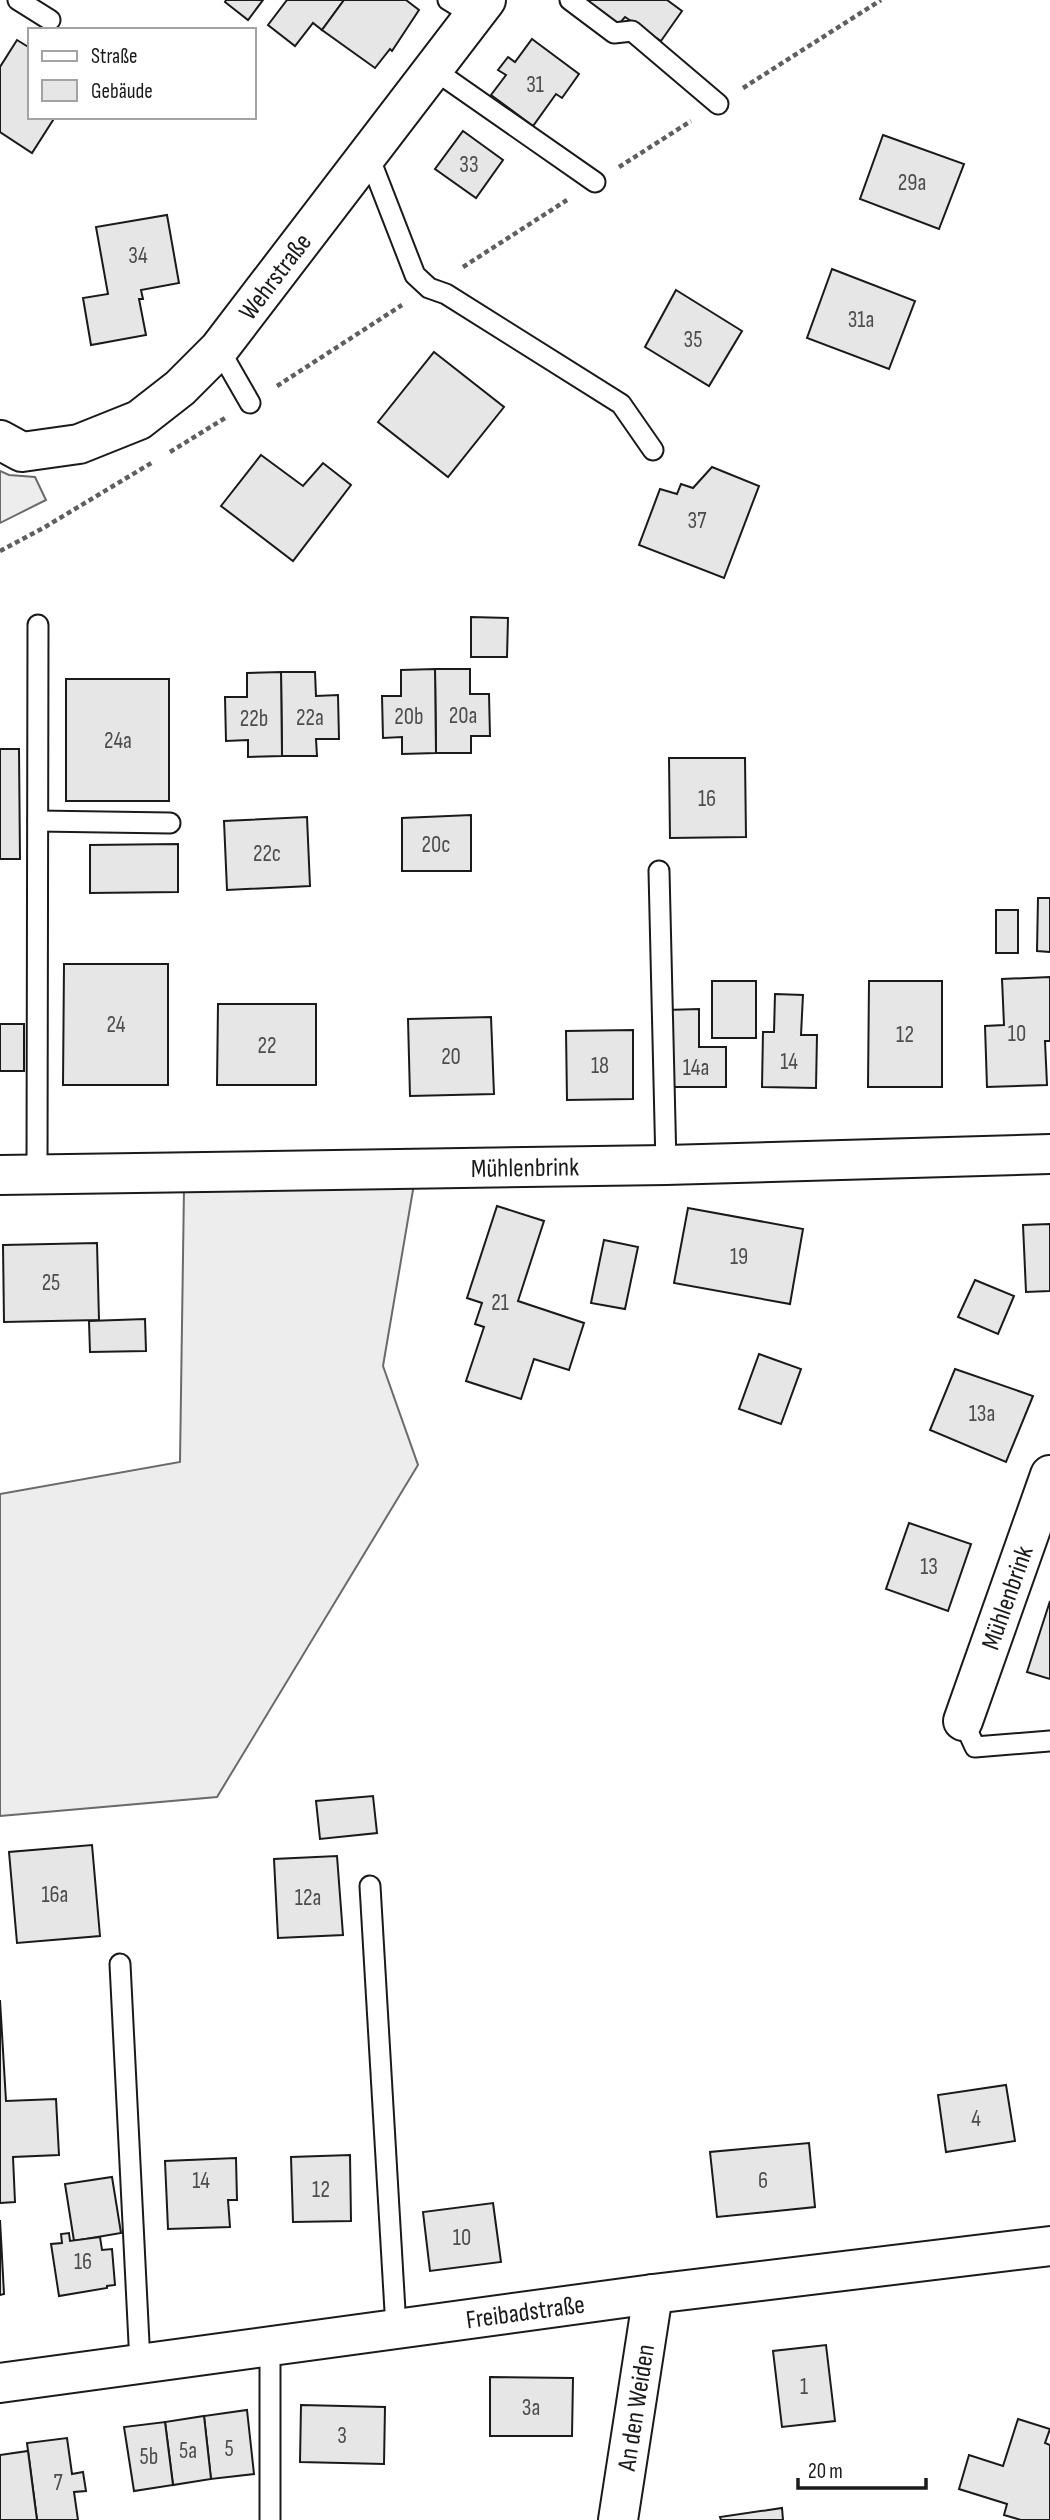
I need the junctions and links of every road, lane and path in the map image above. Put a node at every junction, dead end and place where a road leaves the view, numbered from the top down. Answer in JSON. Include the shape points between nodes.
{"nodes":[{"id":1,"x":19,"y":0,"type":"edge"},
{"id":2,"x":570,"y":0,"type":"edge"},
{"id":3,"x":470,"y":5,"type":"edge"},
{"id":4,"x":50,"y":20,"type":"dead end"},
{"id":5,"x":433,"y":69,"type":"junction"},
{"id":6,"x":718,"y":104,"type":"dead end"},
{"id":7,"x":368,"y":154,"type":"junction"},
{"id":8,"x":595,"y":182,"type":"dead end"},
{"id":9,"x":219,"y":349,"type":"junction"},
{"id":10,"x":250,"y":403,"type":"dead end"},
{"id":11,"x":0,"y":440,"type":"edge"},
{"id":12,"x":653,"y":450,"type":"dead end"},
{"id":13,"x":38,"y":625,"type":"dead end"},
{"id":14,"x":38,"y":821,"type":"junction"},
{"id":15,"x":170,"y":823,"type":"dead end"},
{"id":16,"x":660,"y":871,"type":"dead end"},
{"id":17,"x":1050,"y":1154,"type":"edge"},
{"id":18,"x":666,"y":1165,"type":"junction"},
{"id":19,"x":18,"y":1175,"type":"edge"},
{"id":20,"x":1050,"y":1475,"type":"edge"},
{"id":21,"x":963,"y":1721,"type":"joint"},
{"id":22,"x":1050,"y":1741,"type":"edge"},
{"id":23,"x":370,"y":1885,"type":"dead end"},
{"id":24,"x":120,"y":1964,"type":"dead end"},
{"id":25,"x":1050,"y":2246,"type":"edge"},
{"id":26,"x":653,"y":2294,"type":"junction"},
{"id":27,"x":396,"y":2328,"type":"junction"},
{"id":28,"x":270,"y":2345,"type":"junction"},
{"id":29,"x":140,"y":2363,"type":"junction"},
{"id":30,"x":0,"y":2383,"type":"edge"},
{"id":31,"x":270,"y":2520,"type":"edge"},
{"id":32,"x":618,"y":2520,"type":"edge"}],
"edges":[{"from":1,"to":4,"type":"lane"},
{"from":2,"to":6,"type":"lane","via":[[614,33],[632,31]]},
{"from":3,"to":5,"type":"street","name":"Wehrstraße"},
{"from":5,"to":7,"type":"street","name":"Wehrstraße"},
{"from":5,"to":8,"type":"lane"},
{"from":7,"to":9,"type":"street","name":"Wehrstraße"},
{"from":7,"to":12,"type":"lane","via":[[415,275],[429,288],[446,294],[621,404]]},
{"from":9,"to":10,"type":"lane"},
{"from":9,"to":11,"type":"street","name":"Wehrstraße","via":[[139,420],[79,444],[22,452]]},
{"from":13,"to":14,"type":"lane"},
{"from":14,"to":15,"type":"lane"},
{"from":14,"to":19,"type":"lane"},
{"from":16,"to":18,"type":"lane"},
{"from":17,"to":18,"type":"street","name":"Mühlenbrink"},
{"from":18,"to":19,"type":"street","name":"Mühlenbrink"},
{"from":20,"to":21,"type":"street","name":"Mühlenbrink"},
{"from":21,"to":22,"type":"lane","via":[[975,1747]]},
{"from":23,"to":27,"type":"lane"},
{"from":24,"to":29,"type":"lane"},
{"from":25,"to":26,"type":"street","name":"Freibadstraße"},
{"from":26,"to":27,"type":"street","name":"Freibadstraße"},
{"from":26,"to":32,"type":"street","name":"An den Weiden"},
{"from":27,"to":28,"type":"street","name":"Freibadstraße"},
{"from":28,"to":29,"type":"street","name":"Freibadstraße"},
{"from":28,"to":31,"type":"lane"},
{"from":29,"to":30,"type":"street","name":"Freibadstraße"}]}
